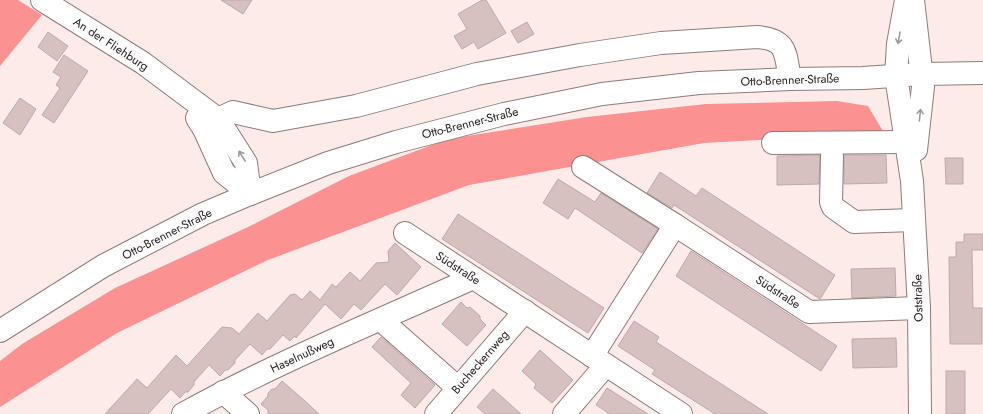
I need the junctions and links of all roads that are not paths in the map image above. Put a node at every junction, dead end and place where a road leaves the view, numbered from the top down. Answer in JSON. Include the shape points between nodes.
{"nodes":[{"id":1,"x":42,"y":0,"type":"edge"},
{"id":2,"x":906,"y":0,"type":"edge"},
{"id":3,"x":913,"y":0,"type":"edge"},
{"id":4,"x":983,"y":73,"type":"edge"},
{"id":5,"x":922,"y":74,"type":"junction"},
{"id":6,"x":896,"y":76,"type":"junction"},
{"id":7,"x":790,"y":79,"type":"junction"},
{"id":8,"x":211,"y":124,"type":"junction"},
{"id":9,"x":906,"y":142,"type":"junction"},
{"id":10,"x":773,"y":143,"type":"dead end"},
{"id":11,"x":832,"y":156,"type":"dead end"},
{"id":12,"x":583,"y":167,"type":"dead end"},
{"id":13,"x":912,"y":182,"type":"junction"},
{"id":14,"x":250,"y":194,"type":"junction"},
{"id":15,"x":914,"y":220,"type":"junction"},
{"id":16,"x":675,"y":225,"type":"junction"},
{"id":17,"x":405,"y":233,"type":"dead end"},
{"id":18,"x":473,"y":278,"type":"junction"},
{"id":19,"x":919,"y":308,"type":"junction"},
{"id":20,"x":525,"y":311,"type":"junction"},
{"id":21,"x":382,"y":320,"type":"junction"},
{"id":22,"x":0,"y":331,"type":"edge"},
{"id":23,"x":599,"y":360,"type":"junction"},
{"id":24,"x":458,"y":388,"type":"junction"},
{"id":25,"x":223,"y":392,"type":"junction"},
{"id":26,"x":183,"y":414,"type":"edge"},
{"id":27,"x":248,"y":414,"type":"edge"},
{"id":28,"x":436,"y":414,"type":"edge"},
{"id":29,"x":564,"y":414,"type":"edge"},
{"id":30,"x":681,"y":414,"type":"edge"},
{"id":31,"x":920,"y":414,"type":"edge"}],
"edges":[{"from":1,"to":8,"type":"street","name":"An der Fliehburg","via":[[143,64],[179,91]]},
{"from":2,"to":6,"type":"street","name":"Oststraße","one_way":true,"via":[[898,44]]},
{"from":3,"to":5,"type":"street","name":"Oststraße"},
{"from":4,"to":5,"type":"street","name":"Otto-Brenner-Straße"},
{"from":5,"to":6,"type":"street","name":"Otto-Brenner-Straße"},
{"from":13,"to":5,"type":"street","name":"Oststraße","one_way":true,"via":[[923,87]]},
{"from":6,"to":7,"type":"street","name":"Otto-Brenner-Straße"},
{"from":6,"to":9,"type":"street","name":"Oststraße"},
{"from":7,"to":8,"type":"street","via":[[784,50],[778,41],[768,37],[661,43],[477,74],[356,106],[273,121],[233,112]]},
{"from":7,"to":14,"type":"street","name":"Otto-Brenner-Straße","via":[[699,83],[602,94],[504,114],[388,144],[328,163]]},
{"from":8,"to":14,"type":"street","name":"An der Fliehburg","via":[[246,162]]},
{"from":9,"to":10,"type":"street"},
{"from":9,"to":13,"type":"street","name":"Oststraße"},
{"from":11,"to":15,"type":"street","via":[[833,208],[854,222]]},
{"from":12,"to":16,"type":"street","name":"Südstraße"},
{"from":13,"to":15,"type":"street","name":"Oststraße"},
{"from":14,"to":22,"type":"street","name":"Otto-Brenner-Straße","via":[[203,214],[103,266]]},
{"from":15,"to":19,"type":"street","name":"Oststraße"},
{"from":16,"to":19,"type":"street","name":"Südstraße","via":[[809,312]]},
{"from":16,"to":23,"type":"street"},
{"from":17,"to":18,"type":"street","name":"Südstraße"},
{"from":18,"to":20,"type":"street","name":"Südstraße"},
{"from":18,"to":21,"type":"street","name":"Haselnußweg"},
{"from":19,"to":31,"type":"street","name":"Oststraße"},
{"from":20,"to":23,"type":"street","name":"Südstraße"},
{"from":20,"to":24,"type":"street","name":"Bucheckernweg"},
{"from":21,"to":24,"type":"street"},
{"from":21,"to":25,"type":"street","name":"Haselnußweg","via":[[304,352]]},
{"from":23,"to":29,"type":"street"},
{"from":23,"to":30,"type":"street","name":"Südstraße"},
{"from":24,"to":28,"type":"street","name":"Bucheckernweg"},
{"from":25,"to":26,"type":"street","name":"Haselnußweg"},
{"from":25,"to":27,"type":"street"}]}
